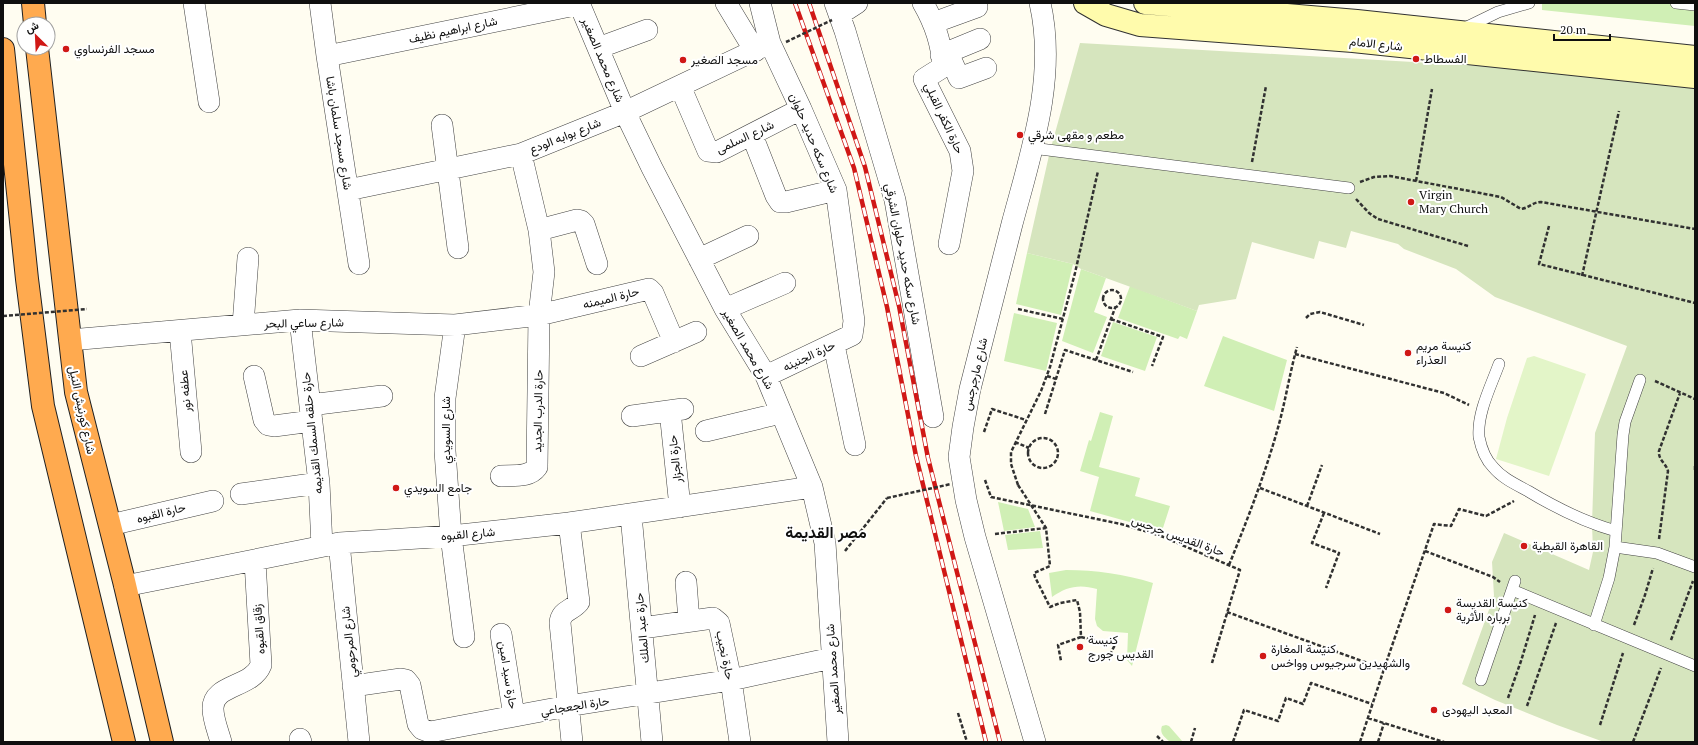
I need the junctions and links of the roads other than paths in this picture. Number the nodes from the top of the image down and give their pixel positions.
1 (33, 3) edge
2 (194, 3) edge
3 (320, 3) edge
4 (726, 3) edge
5 (760, 3) edge
6 (857, 3) edge
7 (924, 3) edge
8 (1040, 3) edge
9 (1085, 3) edge
10 (1145, 3) edge
11 (1529, 3) edge
12 (1676, 3) edge
13 (579, 4) edge
14 (1695, 5) edge
15 (978, 7) dead end
16 (836, 12) edge
17 (34, 16) edge
18 (932, 22) junction
19 (647, 30) dead end
20 (1456, 32) junction
21 (980, 39) dead end
22 (770, 45) junction
23 (598, 48) junction
24 (3, 49) edge
25 (38, 56) edge
26 (326, 56) junction
27 (1695, 57) edge
28 (942, 60) junction
29 (986, 68) dead end
30 (1695, 77) edge
31 (680, 86) junction
32 (209, 102) dead end
33 (801, 109) junction
34 (625, 112) junction
35 (442, 125) dead end
36 (752, 135) junction
37 (1032, 148) junction
38 (521, 154) junction
39 (448, 169) junction
40 (1349, 188) road end
41 (348, 190) junction
42 (836, 190) junction
43 (539, 230) junction
44 (748, 236) dead end
45 (949, 244) dead end
46 (458, 248) dead end
47 (248, 258) dead end
48 (699, 259) junction
49 (359, 264) dead end
50 (597, 264) dead end
51 (785, 283) dead end
52 (725, 309) junction
53 (539, 316) junction
54 (300, 320) junction
55 (243, 325) junction
56 (455, 325) junction
57 (180, 331) junction
58 (696, 332) dead end
59 (852, 335) joint
60 (70, 340) junction
61 (674, 342) junction
62 (834, 345) junction
63 (641, 356) dead end
64 (1499, 364) dead end
65 (254, 376) dead end
66 (766, 376) junction
67 (1640, 380) road end
68 (382, 396) dead end
69 (311, 413) junction
70 (781, 413) junction
71 (632, 416) dead end
72 (933, 417) dead end
73 (706, 431) dead end
74 (855, 445) dead end
75 (191, 452) dead end
76 (501, 476) dead end
77 (319, 483) junction
78 (812, 487) junction
79 (241, 494) dead end
80 (213, 501) dead end
81 (680, 508) junction
82 (631, 515) junction
83 (569, 523) junction
84 (110, 526) junction
85 (1616, 531) junction
86 (451, 536) junction
87 (330, 544) junction
88 (1615, 547) junction
89 (255, 561) junction
90 (1695, 567) edge
91 (686, 582) dead end
92 (126, 586) junction
93 (689, 621) junction
94 (1594, 625) junction
95 (642, 628) junction
96 (501, 634) dead end
97 (464, 637) dead end
98 (832, 658) junction
99 (1695, 666) edge
100 (731, 680) junction
101 (1481, 680) dead end
102 (353, 686) junction
103 (648, 694) junction
104 (568, 706) junction
105 (514, 716) junction
106 (124, 742) edge
107 (162, 742) edge
108 (221, 742) edge
109 (359, 742) edge
110 (572, 742) edge
111 (652, 742) edge
112 (740, 742) edge
113 (838, 742) edge
114 (1035, 742) edge

1 - 17 highway
2 - 32 street
3 - 26 street, شارع مسجد سلمان باشا
4 - 22 street
5 - 22 street, شارع سكه حديد حلوان
6 - 16 street
7 - 18 street
8 - 37 street, شارع مارجرجس
9 - 30 main road, شارع الامام
10 - 20 main road, شارع الامام
11 - 20 lane
12 - 14 lane
13 - 23 street, شارع محمد الصغير
13 - 26 street, شارع ابراهيم نظيف
15 - 18 street
16 - 72 street, شارع سكه حديد حلوان الشرقي
18 - 28 street
19 - 23 street
20 - 27 main road, شارع الامام
21 - 28 street
22 - 31 street, شارع بوابه الودع
22 - 33 street, شارع سكه حديد حلوان
23 - 34 street, شارع محمد الصغير
24 - 106 highway
25 - 60 highway, شارع كورنيش النيل
26 - 41 street, شارع مسجد سلمان باشا
28 - 29 street
28 - 45 street, حارة الكفر القبلي
31 - 34 street, شارع بوابه الودع
31 - 36 street, شارع السلمى
33 - 36 street, شارع السلمى
33 - 42 street, شارع سكه حديد حلوان
34 - 38 street, شارع بوابه الودع
34 - 48 street, شارع محمد الصغير
35 - 39 street
36 - 42 street
37 - 40 lane
37 - 114 street, شارع مارجرجس
38 - 39 street, شارع بوابه الودع
38 - 43 street, حارة الدرب الجديد
39 - 41 street, شارع بوابه الودع
39 - 46 street
41 - 49 street, شارع مسجد سلمان باشا
42 - 59 street, شارع سكه حديد حلوان
43 - 50 street
43 - 53 street, حارة الدرب الجديد
44 - 48 street
47 - 55 street
48 - 52 street, شارع محمد الصغير
51 - 52 street
52 - 66 street, شارع محمد الصغير
53 - 56 street, شارع ساعي البحر
53 - 61 street, حارة الميمنه
53 - 76 street, حارة الدرب الجديد
54 - 55 street, شارع ساعي البحر
54 - 56 street, شارع ساعي البحر
54 - 69 street, حارة حلقه السمك القديمه
55 - 57 street, شارع ساعي البحر
56 - 86 street, شارع السويدي
57 - 60 street, شارع ساعي البحر
57 - 75 street, عطفه نور
58 - 61 street
59 - 62 street, حارة الجنينه
60 - 84 highway, شارع كورنيش النيل
61 - 63 street
62 - 66 street, حارة الجنينه
62 - 74 street
64 - 85 lane
65 - 69 street
66 - 70 street, شارع محمد الصغير
67 - 85 lane
68 - 69 street
69 - 77 street, حارة حلقه السمك القديمه
70 - 73 street
70 - 78 street, شارع محمد الصغير
71 - 81 street, حارة الجزار
77 - 79 street
77 - 87 street, حارة حلقه السمك القديمه
78 - 81 street, شارع القبوه
78 - 98 street, شارع محمد الصغير
80 - 84 street, حارة القبوه
81 - 82 street, شارع القبوه
82 - 83 street, شارع القبوه
82 - 95 street, حارة عبد الملك
83 - 86 street, شارع القبوه
83 - 104 street
84 - 92 highway, شارع كورنيش النيل
85 - 88 lane
86 - 87 street, شارع القبوه
86 - 97 street, شارع السويدي
87 - 89 street, شارع القبوه
87 - 102 street, شارع المرحومي
88 - 90 lane
88 - 94 lane
89 - 92 street, شارع القبوه
89 - 108 street, زقاق القبوه
91 - 93 street
92 - 107 highway, شارع كورنيش النيل
93 - 95 street, حارة نجيب
93 - 100 street, حارة نجيب
94 - 99 lane
94 - 101 lane
95 - 103 street, حارة عبد الملك
96 - 105 street, حارة سيد امين
98 - 100 street, حارة الجعجاعي
98 - 113 street, شارع محمد الصغير
100 - 103 street, حارة الجعجاعي
100 - 112 street, حارة نجيب
102 - 105 street, حارة الجعجاعي
102 - 109 street, شارع المرحومي
103 - 104 street, حارة الجعجاعي
103 - 111 street, حارة عبد الملك
104 - 105 street, حارة الجعجاعي
104 - 110 street

